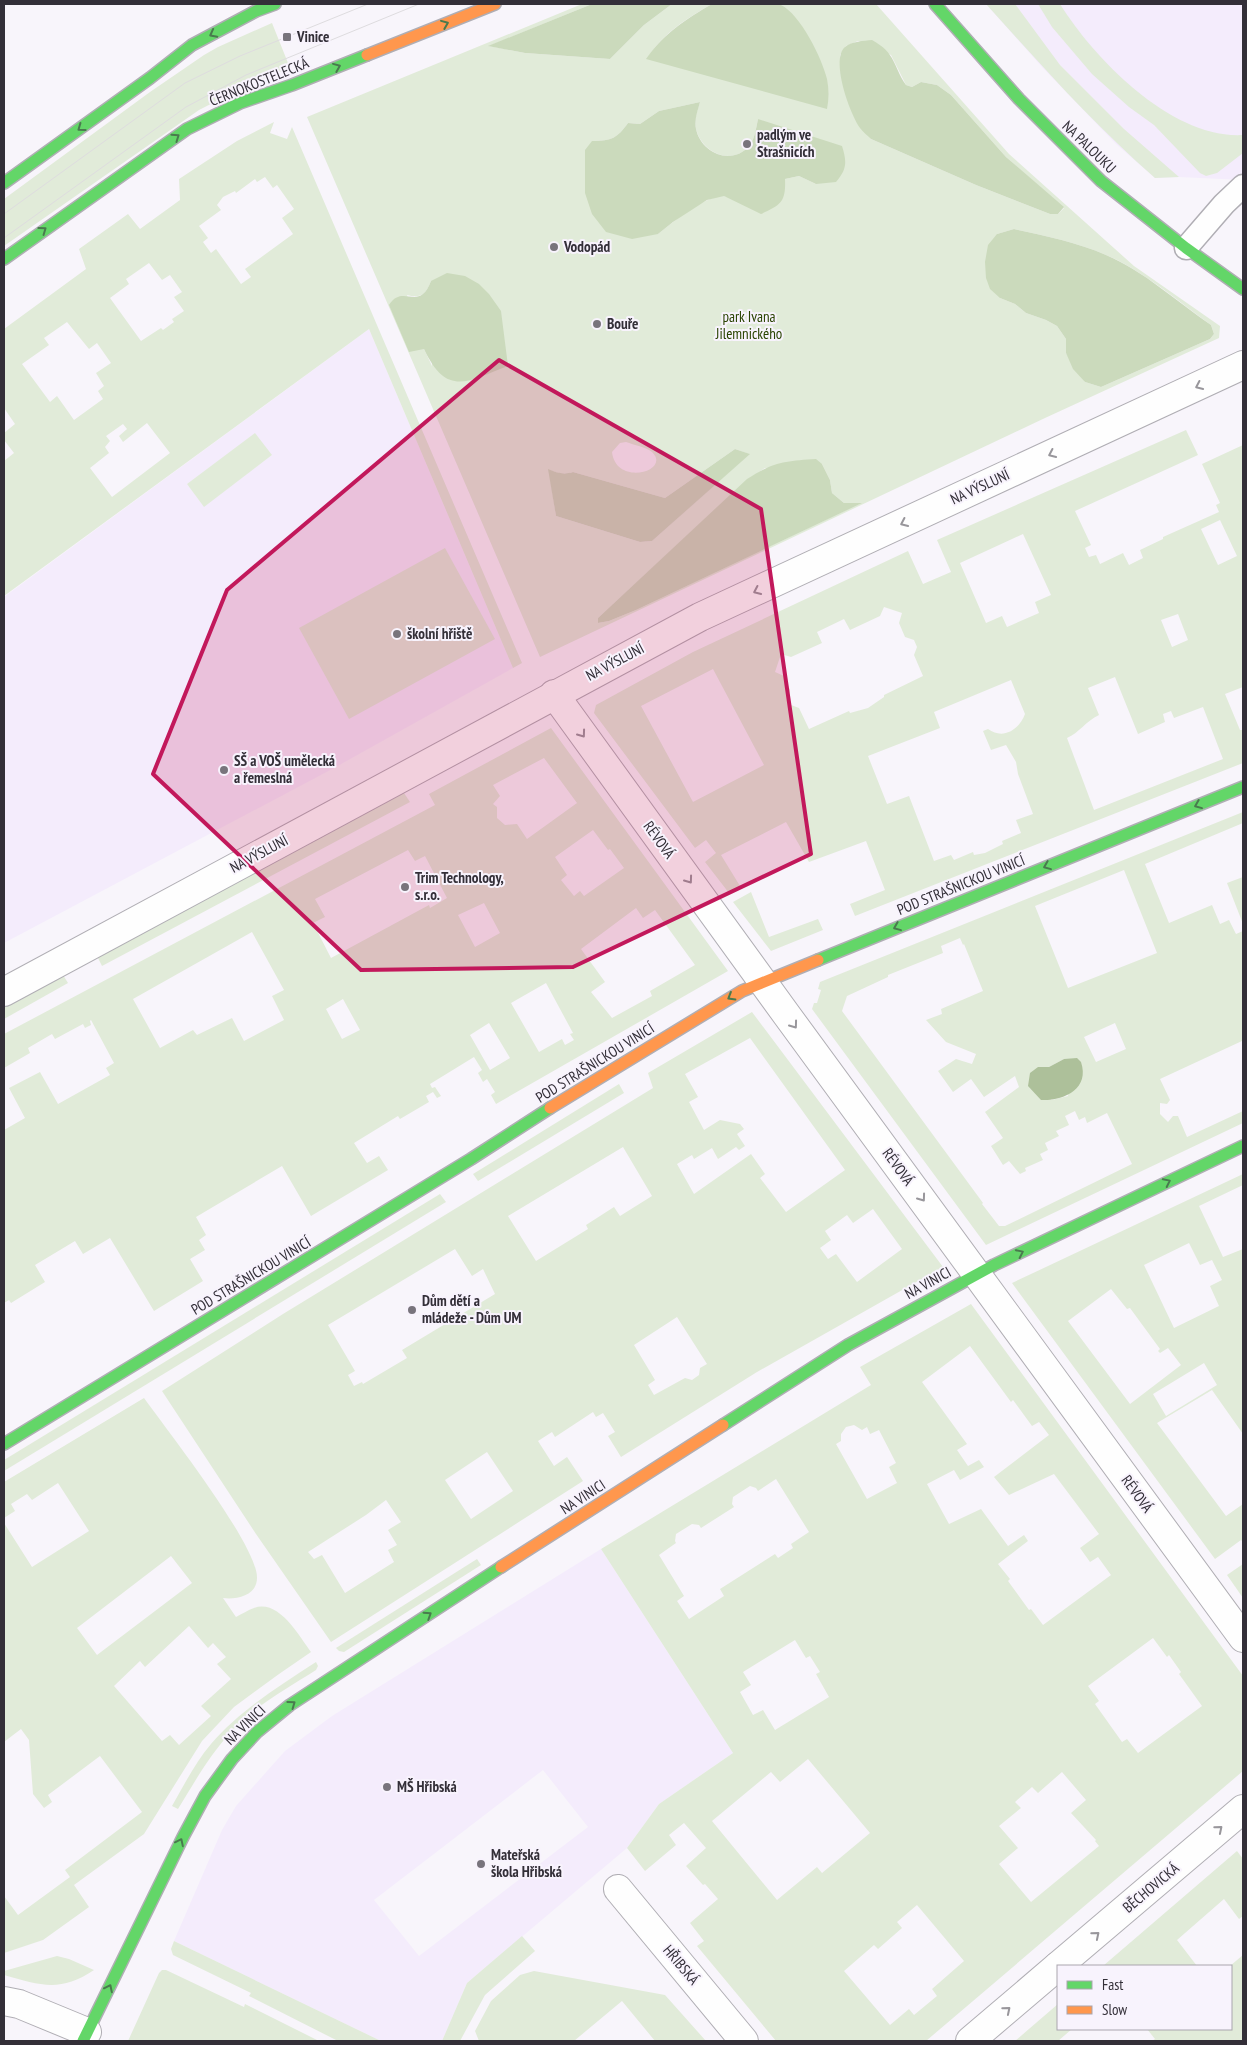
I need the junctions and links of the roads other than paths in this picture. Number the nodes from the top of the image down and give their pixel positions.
1 (495, 4) edge
2 (935, 4) edge
3 (260, 6) edge
4 (4, 183) edge
5 (1241, 190) edge
6 (1186, 248) junction
7 (4, 259) edge
8 (1243, 289) edge
9 (1243, 365) edge
10 (554, 694) junction
11 (1243, 787) edge
12 (763, 981) junction
13 (4, 992) edge
14 (1243, 1146) edge
15 (977, 1274) junction
16 (4, 1444) edge
17 (1243, 1638) edge
18 (1243, 1809) edge
19 (618, 1889) dead end
20 (1059, 1965) edge
21 (1057, 1967) edge
22 (4, 2001) edge
23 (85, 2037) edge
24 (744, 2041) edge
25 (970, 2041) edge

7 -> 1 street, ČERNOKOSTELECKÁ
2 - 6 street, NA PALOUKU
3 -> 4 street
5 - 6 lane
6 - 8 street, NA PALOUKU
9 -> 10 street, NA VÝSLUNÍ
10 -> 12 street, RÉVOVÁ
10 - 13 street, NA VÝSLUNÍ
11 -> 12 street, POD STRAŠNICKOU VINICÍ
12 -> 15 street, RÉVOVÁ
12 -> 16 street, POD STRAŠNICKOU VINICÍ
15 -> 14 street, NA VINICI
15 - 17 street, RÉVOVÁ
23 -> 15 street, NA VINICI
20 -> 18 street, BĚCHOVICKÁ
19 - 24 street, HŘIBSKÁ
25 -> 21 street, BĚCHOVICKÁ
22 - 23 street

